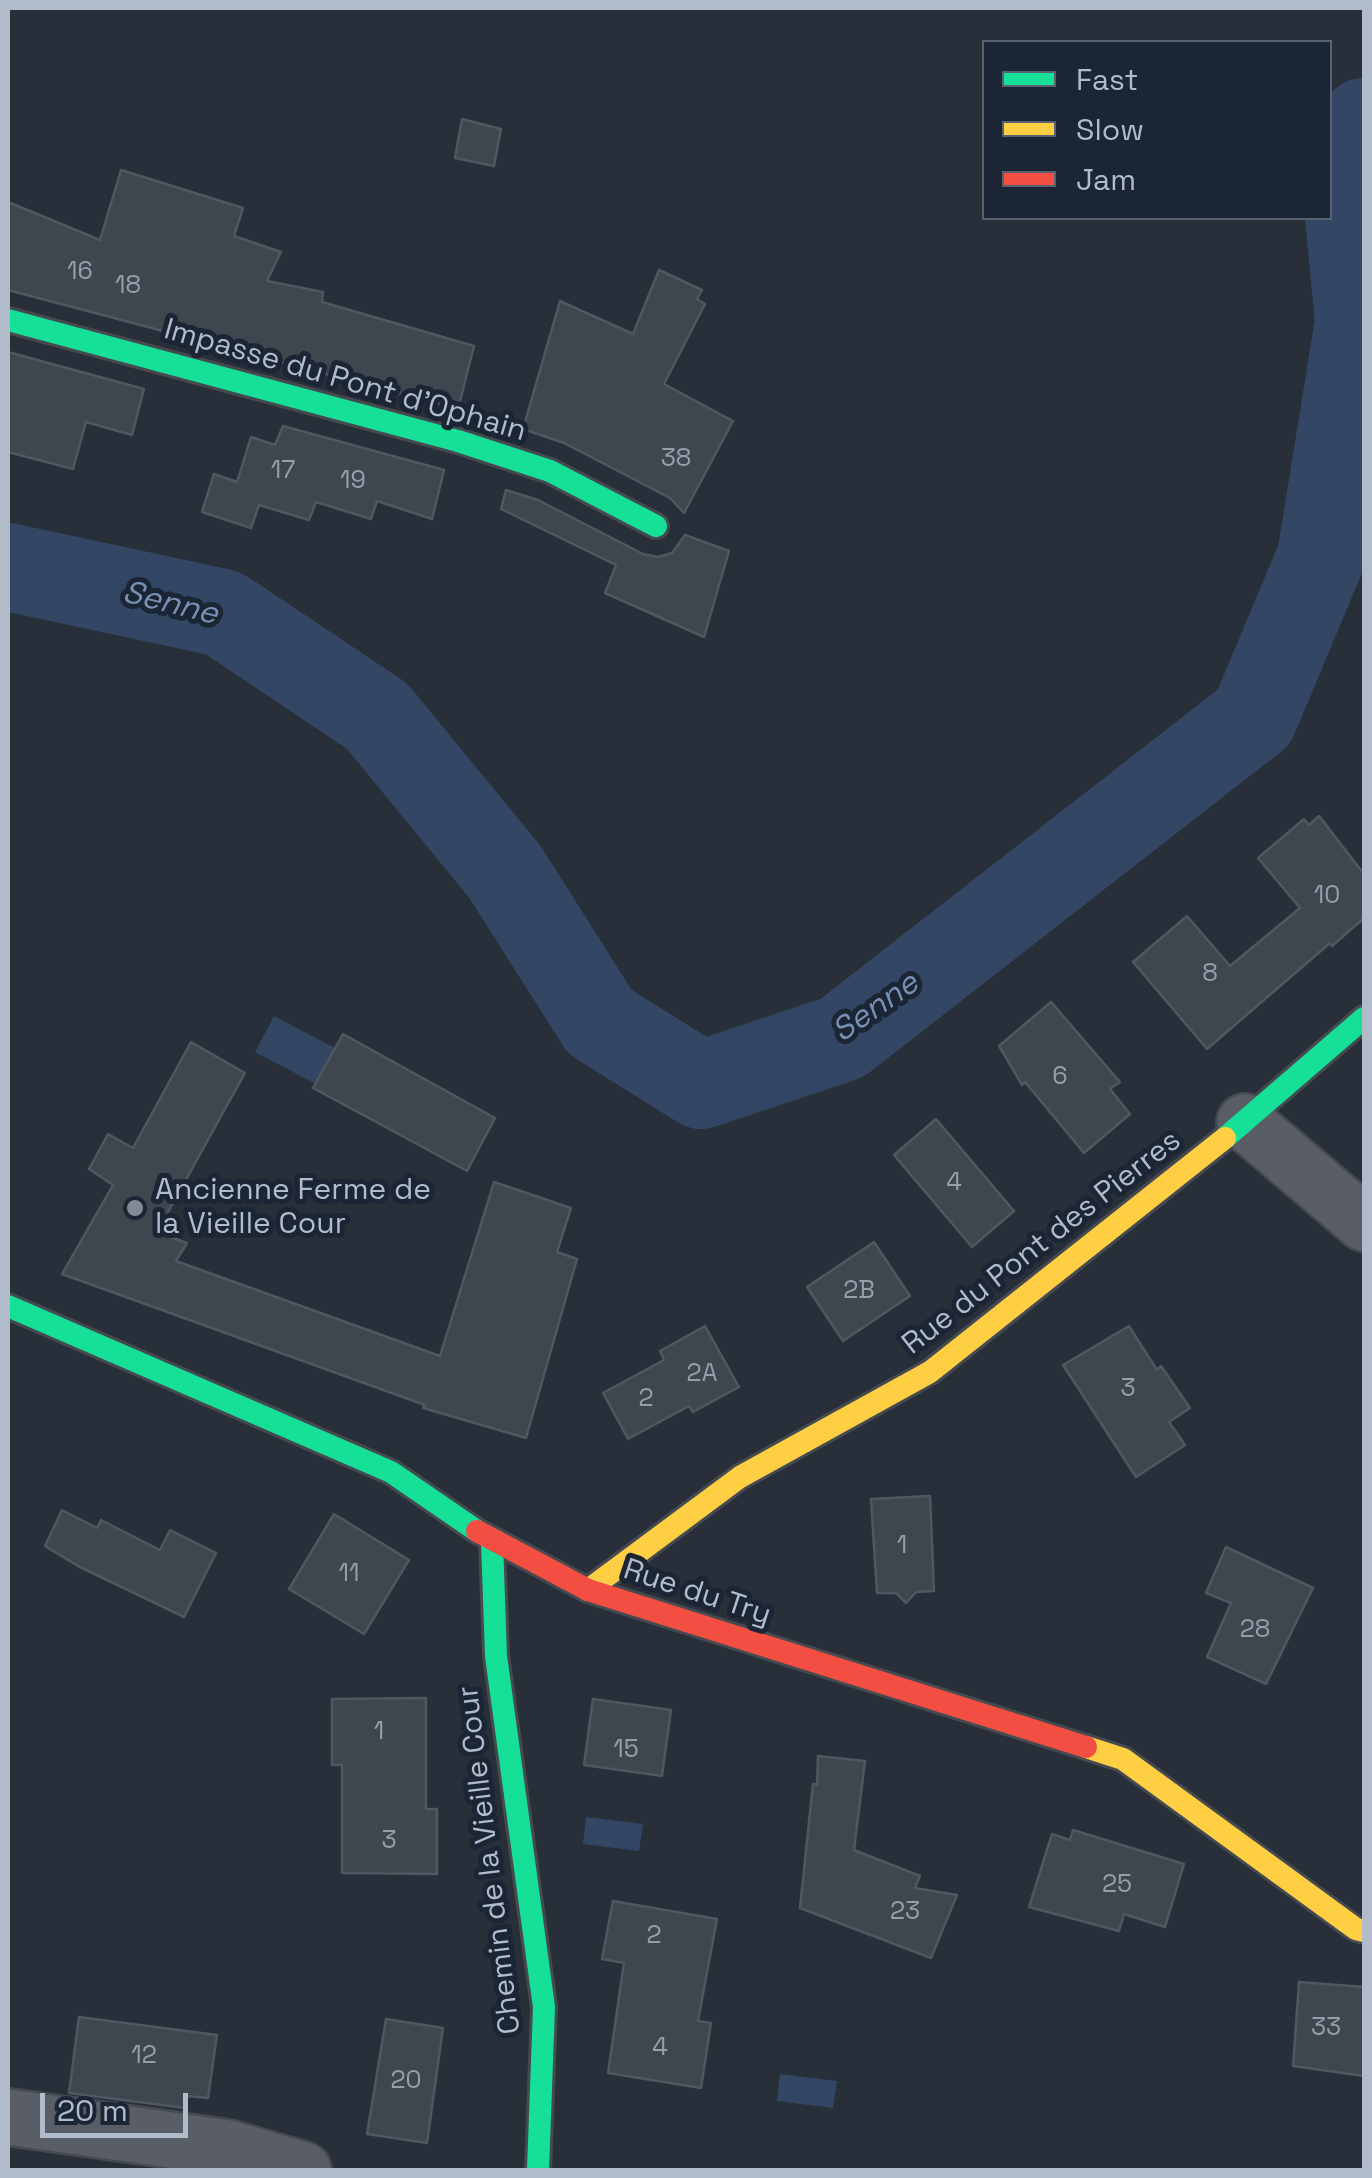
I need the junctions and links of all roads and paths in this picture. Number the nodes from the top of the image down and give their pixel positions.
1 (8, 320) edge
2 (656, 526) dead end
3 (1364, 1018) edge
4 (1245, 1122) junction
5 (1364, 1224) edge
6 (8, 1306) edge
7 (492, 1542) junction
8 (588, 1590) junction
9 (1364, 1931) edge
10 (8, 2118) edge
11 (303, 2170) edge
12 (538, 2170) edge

1 - 2 street, Impasse du Pont d'Ophain
3 - 4 street, Rue du Pont des Pierres
4 - 5 street
4 - 8 street, Rue du Pont des Pierres
6 - 7 street, Rue du Try
7 - 8 street, Rue du Try
7 - 12 street, Chemin de la Vieille Cour
8 - 9 street, Rue du Try
10 - 11 street

